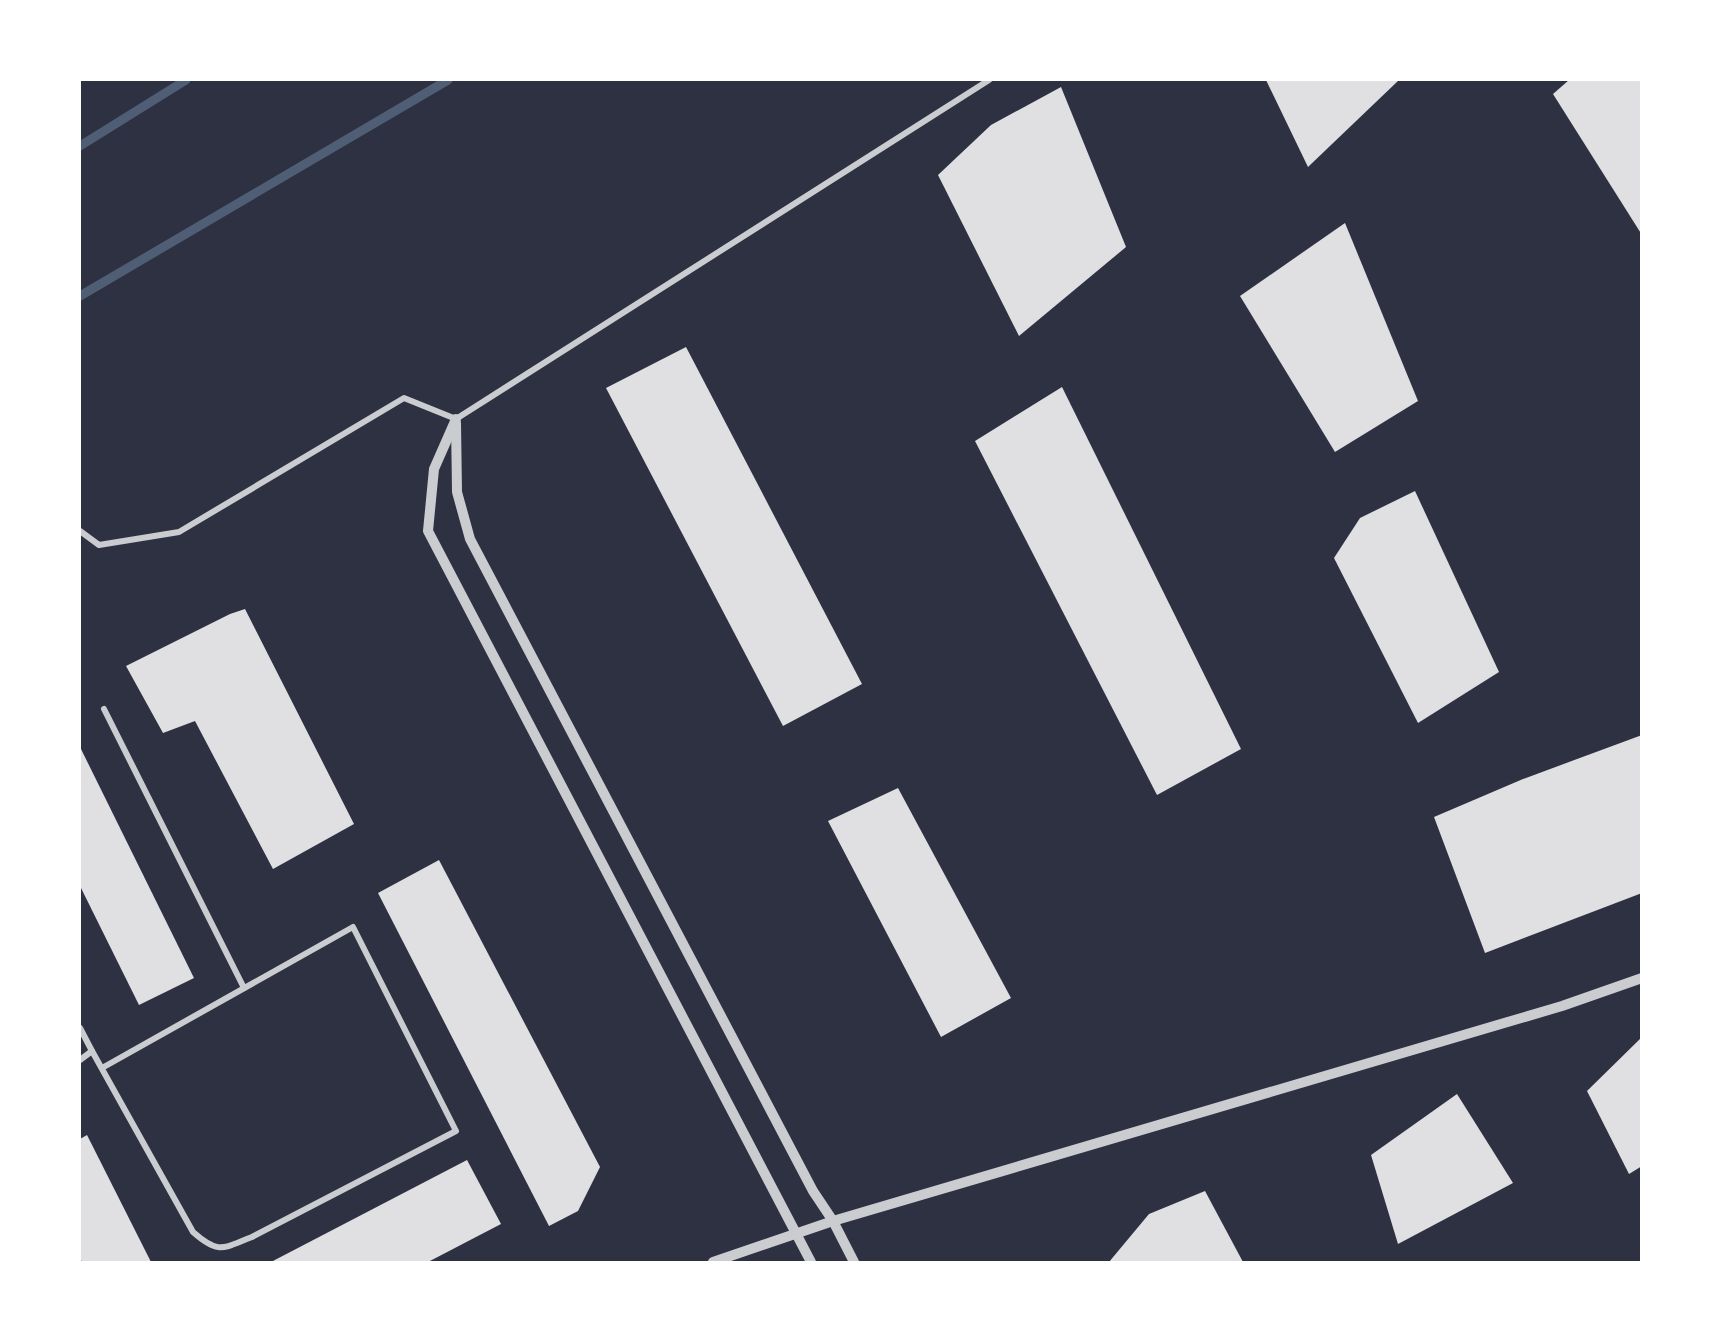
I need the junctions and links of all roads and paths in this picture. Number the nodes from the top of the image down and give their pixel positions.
1 (989, 80) edge
2 (456, 419) junction
3 (80, 531) edge
4 (104, 709) dead end
5 (1641, 978) edge
6 (244, 988) junction
7 (80, 1028) edge
8 (92, 1051) junction
9 (80, 1060) edge
10 (102, 1068) junction
11 (833, 1221) junction
12 (796, 1234) junction
13 (713, 1263) edge
14 (811, 1263) edge
15 (854, 1263) edge

1 - 2 street
2 - 3 street
2 - 11 street
2 - 12 street
4 - 6 street
5 - 11 street
6 - 10 street
6 - 10 street
7 - 8 street
8 - 9 street
8 - 10 street
11 - 12 street
11 - 15 street
12 - 13 street
12 - 14 street

